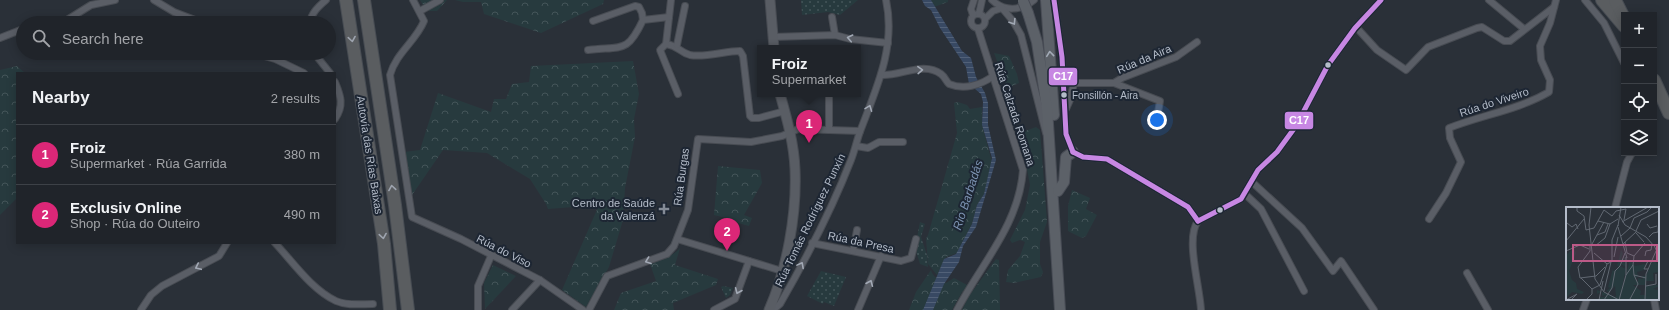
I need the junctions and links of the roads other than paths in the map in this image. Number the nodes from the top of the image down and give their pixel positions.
1 (115, 0) edge
2 (154, 0) edge
3 (326, 0) edge
4 (346, 0) edge
5 (364, 0) edge
6 (413, 0) edge
7 (440, 0) edge
8 (671, 0) edge
9 (770, 0) edge
10 (886, 0) edge
11 (974, 0) edge
12 (982, 0) edge
13 (992, 0) edge
14 (1027, 0) edge
15 (1046, 0) edge
16 (1054, 0) edge
17 (1381, 0) edge
18 (1489, 0) edge
19 (1556, 0) edge
20 (1585, 0) edge
21 (1602, 0) edge
22 (1610, 0) edge
23 (1615, 0) edge
24 (685, 6) dead end
25 (1554, 7) junction
26 (1002, 8) junction
27 (420, 11) junction
28 (1621, 12) edge
29 (976, 15) junction
30 (73, 16) edge
31 (188, 16) edge
32 (312, 16) edge
33 (669, 17) junction
34 (832, 17) dead end
35 (1621, 17) edge
36 (986, 19) junction
37 (643, 20) junction
38 (593, 21) dead end
39 (1621, 22) edge
40 (1356, 27) junction
41 (1524, 28) junction
42 (978, 29) junction
43 (16, 32) edge
44 (835, 35) junction
45 (773, 37) junction
46 (0, 38) edge
47 (1197, 42) dead end
48 (888, 43) junction
49 (666, 44) junction
50 (774, 45) edge
51 (677, 46) junction
52 (588, 50) dead end
53 (1621, 57) edge
54 (277, 60) edge
55 (320, 60) edge
56 (302, 72) edge
57 (329, 72) edge
58 (882, 75) junction
59 (992, 77) junction
60 (1114, 83) junction
61 (1656, 84) edge
62 (336, 85) edge
63 (678, 94) dead end
64 (781, 97) edge
65 (829, 97) edge
66 (1065, 110) junction
67 (785, 111) junction
68 (1669, 113) edge
69 (336, 118) edge
70 (1157, 118) dead end
71 (829, 130) junction
72 (860, 131) junction
73 (790, 132) junction
74 (1050, 141) junction
75 (903, 142) dead end
76 (856, 146) junction
77 (1073, 152) junction
78 (1630, 156) edge
79 (1252, 182) junction
80 (1058, 190) junction
81 (1245, 194) junction
82 (1054, 204) junction
83 (1615, 207) edge
84 (1429, 219) dead end
85 (1198, 221) junction
86 (857, 230) dead end
87 (1056, 237) junction
88 (677, 239) junction
89 (916, 239) dead end
90 (812, 243) junction
91 (226, 244) edge
92 (276, 244) edge
93 (853, 251) junction
94 (491, 256) junction
95 (881, 256) junction
96 (749, 261) junction
97 (782, 271) junction
98 (1467, 273) dead end
99 (540, 280) junction
100 (1304, 291) dead end
101 (1587, 300) edge
102 (1654, 300) edge
103 (373, 304) dead end
104 (141, 310) edge
105 (390, 310) edge
106 (408, 310) edge
107 (478, 310) edge
108 (512, 310) edge
109 (583, 310) edge
110 (589, 310) edge
111 (714, 310) edge
112 (769, 310) edge
113 (773, 310) edge
114 (858, 310) edge
115 (957, 310) edge
116 (1060, 310) edge
117 (1066, 310) edge
118 (1201, 310) edge
119 (1374, 310) edge
120 (1488, 310) edge
121 (1583, 310) edge
122 (1656, 310) edge

1 - 30 street
2 - 31 street
3 - 32 street
4 -> 105 highway, Autovía das Rías Baixas
106 -> 5 highway, Autovía das Rías Baixas
6 - 27 street
7 - 27 street
8 - 33 street
9 - 45 street
10 - 48 street, Rúa Tomás Rodríguez Punxín
11 - 29 street
12 - 29 street
13 - 26 street
14 - 26 street
14 - 74 main road, bridge
80 -> 15 main road
16 - 66 street
17 - 40 street
18 - 41 street
19 - 25 street, Rúa do Viveiro
20 - 53 street
21 - 39 highway
22 - 35 highway
23 - 28 highway
24 - 51 street
25 - 41 street
25 - 84 street, Rúa do Viveiro
26 - 36 street
26 -> 74 street
27 - 94 street, Rúa do Viso
29 - 36 street
29 - 42 street, Rúa Calzada Romana
33 - 37 street
33 - 49 street
34 - 44 street
36 - 42 street
37 - 38 street
37 - 52 street
40 - 41 street
40 - 79 street
42 - 59 street, Rúa Calzada Romana
43 - 46 street
44 - 45 street
48 -> 44 street
45 - 50 street
47 - 60 street, Rúa da Aira
48 - 58 street, Rúa Tomás Rodríguez Punxín
49 - 51 street
49 - 63 street
51 - 67 street
54 - 56 street
55 - 57 street
58 -> 59 street
72 -> 58 street, Rúa Tomás Rodríguez Punxín
59 - 115 street, Rúa Calzada Romana
60 - 66 street, Rúa da Aira
60 - 70 street
61 - 68 highway
62 - 69 street
64 - 67 street
65 - 71 street
66 - 77 street
67 - 73 street
71 - 72 street
71 - 73 street
72 - 76 street, Rúa Tomás Rodríguez Punxín
73 - 88 street, Rúa Burgas
73 - 97 street
74 - 82 main road
75 - 76 street
76 - 90 street, Rúa Tomás Rodríguez Punxín
77 - 80 main road
77 - 85 street
78 - 83 street
79 - 81 street
79 - 119 street
80 - 82 main road
81 - 85 street
81 - 100 street
82 - 87 main road
85 - 118 street
86 - 93 street
87 - 116 main road
87 - 117 main road
88 - 96 street
88 -> 110 street
89 - 95 street, Rúa da Presa
90 - 93 street, Rúa da Presa
113 -> 90 street, Rúa Tomás Rodríguez Punxín
91 -> 104 street
92 - 103 street
93 - 95 street, Rúa da Presa
94 - 99 street, Rúa do Viso
94 - 107 street
114 -> 95 street
96 - 97 street
96 -> 111 street
97 - 112 street
98 - 120 street
99 - 108 street
99 - 109 street, Rúa do Viso
101 - 121 street
102 - 122 street

